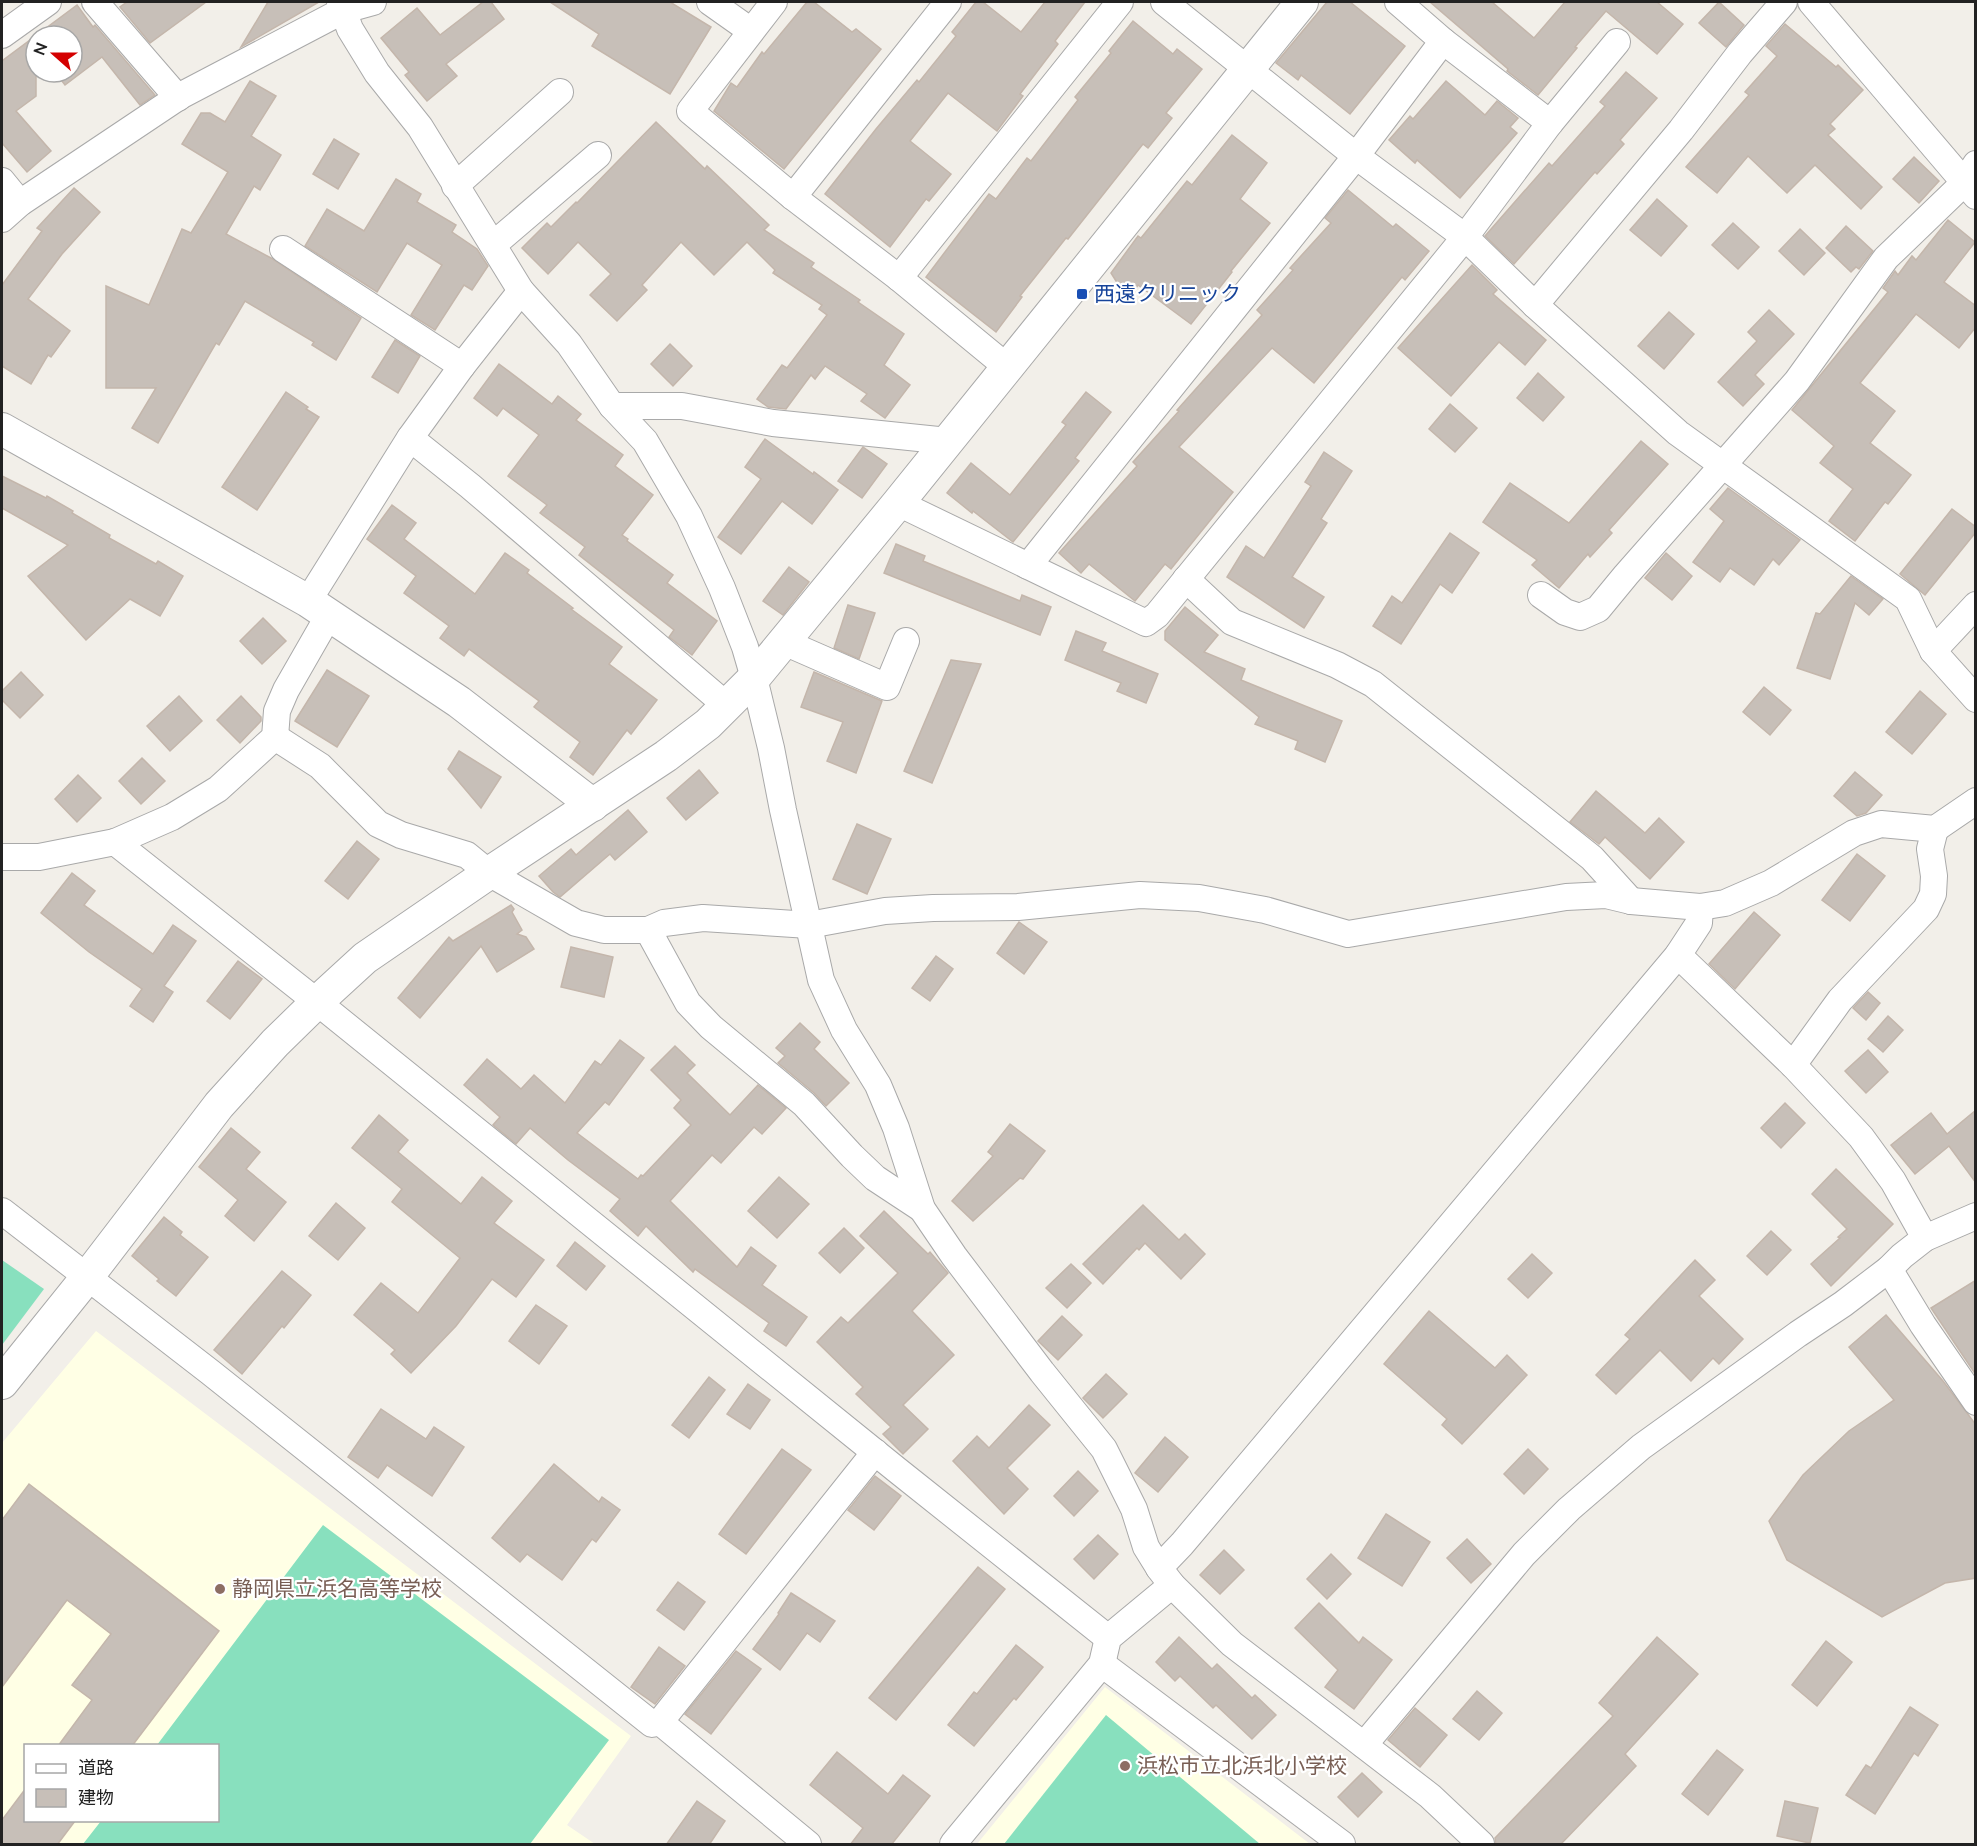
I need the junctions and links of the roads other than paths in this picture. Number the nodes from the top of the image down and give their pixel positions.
1 (48, 2) edge
2 (94, 2) edge
3 (373, 2) edge
4 (710, 2) edge
5 (774, 2) edge
6 (948, 2) edge
7 (1120, 2) edge
8 (1164, 2) edge
9 (1302, 2) edge
10 (1398, 2) edge
11 (1784, 2) edge
12 (1811, 2) edge
13 (342, 6) edge
14 (751, 31) junction
15 (2, 35) edge
16 (1443, 41) junction
17 (1617, 42) dead end
18 (1247, 70) junction
19 (560, 92) dead end
20 (178, 98) junction
21 (1550, 123) junction
22 (598, 155) dead end
23 (1356, 156) junction
24 (1972, 181) edge
25 (2, 182) edge
26 (455, 186) junction
27 (793, 196) junction
28 (11, 211) edge
29 (1465, 237) junction
30 (494, 244) junction
31 (283, 249) dead end
32 (899, 278) junction
33 (521, 291) junction
34 (1534, 305) junction
35 (462, 366) junction
36 (1007, 367) junction
37 (612, 406) junction
38 (2, 429) edge
39 (410, 438) junction
40 (948, 441) junction
41 (1723, 465) junction
42 (898, 503) junction
43 (1028, 566) junction
44 (1186, 579) junction
45 (1541, 596) dead end
46 (1976, 605) edge
47 (319, 608) junction
48 (906, 641) dead end
49 (784, 642) junction
50 (1933, 651) junction
51 (754, 678) junction
52 (1976, 699) edge
53 (726, 705) junction
54 (275, 737) junction
55 (1976, 801) edge
56 (593, 804) junction
57 (1935, 829) junction
58 (115, 842) junction
59 (2, 857) edge
60 (489, 873) junction
61 (1631, 901) junction
62 (1700, 907) junction
63 (809, 925) junction
64 (648, 930) junction
65 (1678, 955) junction
66 (317, 1002) junction
67 (1793, 1065) junction
68 (922, 1209) junction
69 (2, 1211) edge
70 (1976, 1216) edge
71 (1925, 1238) junction
72 (1889, 1269) junction
73 (88, 1276) junction
74 (2, 1383) edge
75 (1976, 1402) edge
76 (875, 1452) junction
77 (1165, 1577) junction
78 (1108, 1638) junction
79 (1102, 1664) junction
80 (660, 1722) junction
81 (1364, 1745) junction
82 (808, 1845) edge
83 (953, 1845) edge
84 (1342, 1845) edge
85 (1480, 1845) edge

1 - 15 street
2 - 20 street
3 - 13 street
4 - 14 street
5 - 14 street
6 - 27 street
7 - 32 street
8 - 18 street
9 - 18 street
10 - 16 street
11 - 34 street
12 - 24 street
13 - 20 street
13 - 26 street
14 - 27 street
16 - 21 street
16 - 23 street
17 - 21 street
18 - 23 street
18 - 36 street
19 - 26 street
20 - 28 street
21 - 29 street
22 - 30 street
23 - 29 street
23 - 43 street
24 - 41 street
25 - 28 street
26 - 30 street
27 - 32 street
29 - 34 street
29 - 44 street
30 - 33 street
31 - 35 street
32 - 36 street
33 - 35 street
33 - 37 street
34 - 41 street
35 - 39 street
36 - 40 street
37 - 40 street
37 - 51 street
38 - 47 street
39 - 47 street
39 - 53 street
40 - 42 street
41 - 45 street
41 - 50 street
42 - 43 street
42 - 49 street
43 - 44 street
44 - 61 street
46 - 50 street
47 - 54 street
47 - 56 street
48 - 49 street
49 - 51 street
50 - 52 street
51 - 53 street
51 - 63 street
53 - 56 street
54 - 58 street
54 - 60 street
55 - 57 street
56 - 60 street
57 - 62 street
57 - 67 street
58 - 59 street
58 - 66 street
60 - 64 street
60 - 66 street
61 - 62 street
61 - 63 street
62 - 65 street
63 - 64 street
63 - 68 street
64 - 68 street
65 - 67 street
65 - 77 street
66 - 73 street
66 - 76 street
67 - 71 street
68 - 77 street
69 - 73 street
70 - 71 street
71 - 72 street
72 - 75 street
72 - 81 street
73 - 74 street
73 - 80 street
76 - 78 street
76 - 80 street
77 - 78 street
77 - 81 street
78 - 79 street
79 - 83 street
79 - 84 street
80 - 82 street
81 - 85 street

